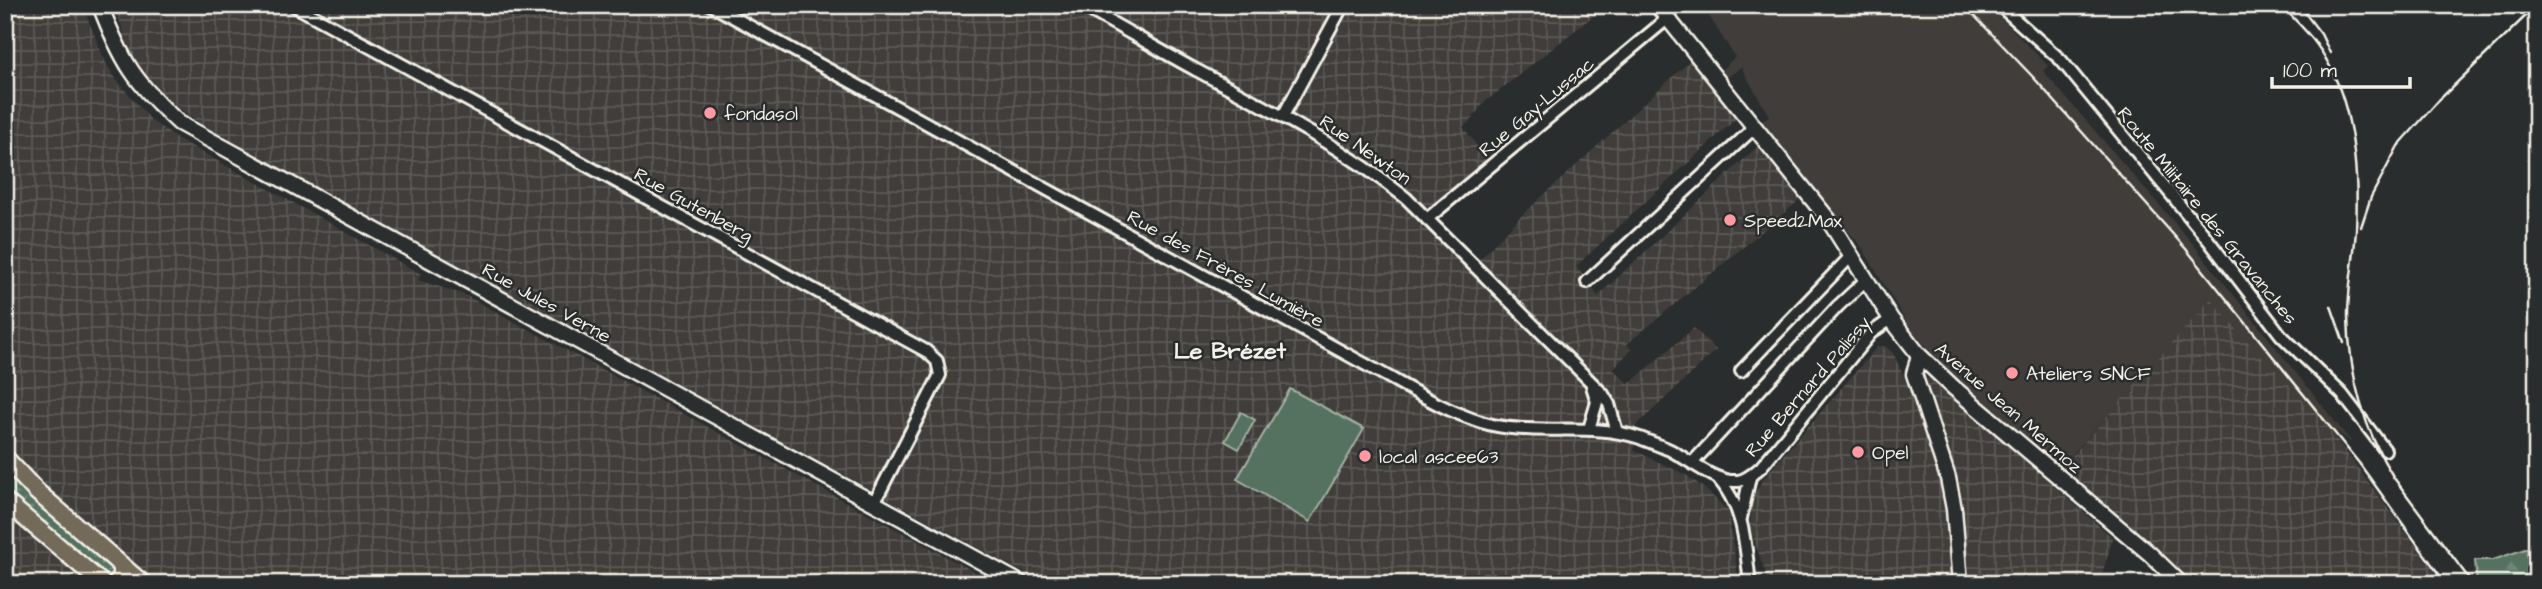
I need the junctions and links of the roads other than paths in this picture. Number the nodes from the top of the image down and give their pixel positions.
1 (100, 5) edge
2 (293, 5) edge
3 (711, 5) edge
4 (1343, 5) edge
5 (1657, 5) edge
6 (1999, 5) edge
7 (1082, 6) edge
8 (1668, 19) junction
9 (1283, 116) junction
10 (1754, 128) junction
11 (1427, 219) junction
12 (1852, 255) junction
13 (1867, 279) junction
14 (1587, 282) dead end
15 (1891, 319) junction
16 (1919, 355) junction
17 (1741, 371) dead end
18 (1589, 380) junction
19 (1589, 429) junction
20 (1617, 432) junction
21 (2385, 450) dead end
22 (5, 458) edge
23 (1693, 462) junction
24 (1716, 476) junction
25 (1750, 477) junction
26 (5, 500) edge
27 (874, 503) junction
28 (1741, 518) junction
29 (122, 566) junction
30 (103, 584) edge
31 (115, 584) edge
32 (143, 584) edge
33 (1022, 584) edge
34 (1750, 584) edge
35 (1960, 584) edge
36 (2181, 584) edge

1 - 27 main road, Rue Jules Verne
2 - 27 street, Rue Gutenberg
3 - 19 street, Rue des Frères Lumière
4 - 9 street
5 - 8 main road, Avenue Jean Mermoz
6 - 21 street, Route Militaire des Gravanches
7 - 9 street, Rue Newton
8 - 10 main road, Avenue Jean Mermoz
8 - 11 street, Rue Gay-Lussac
9 - 11 street, Rue Newton
10 - 12 main road, Avenue Jean Mermoz
10 - 14 street
11 - 18 street, Rue Newton
12 - 13 main road, Avenue Jean Mermoz
12 - 17 street
13 - 15 main road, Avenue Jean Mermoz
13 - 23 street
15 - 16 main road, Avenue Jean Mermoz
15 - 25 street, Rue Bernard Palissy
16 - 35 main road
16 - 36 main road, Avenue Jean Mermoz
18 - 19 street
18 - 20 street, Rue Newton
19 - 20 street, Rue des Frères Lumière
20 - 23 street, Rue des Frères Lumière
22 - 29 main road
23 - 24 street, Rue des Frères Lumière
24 - 25 street, Rue des Frères Lumière
24 - 28 street, Rue Bernard Palissy
25 - 28 street, Rue Bernard Palissy
26 - 30 main road
27 - 33 main road, Rue Jules Verne
28 - 34 street, Rue Bernard Palissy
29 - 31 main road
29 - 32 main road

